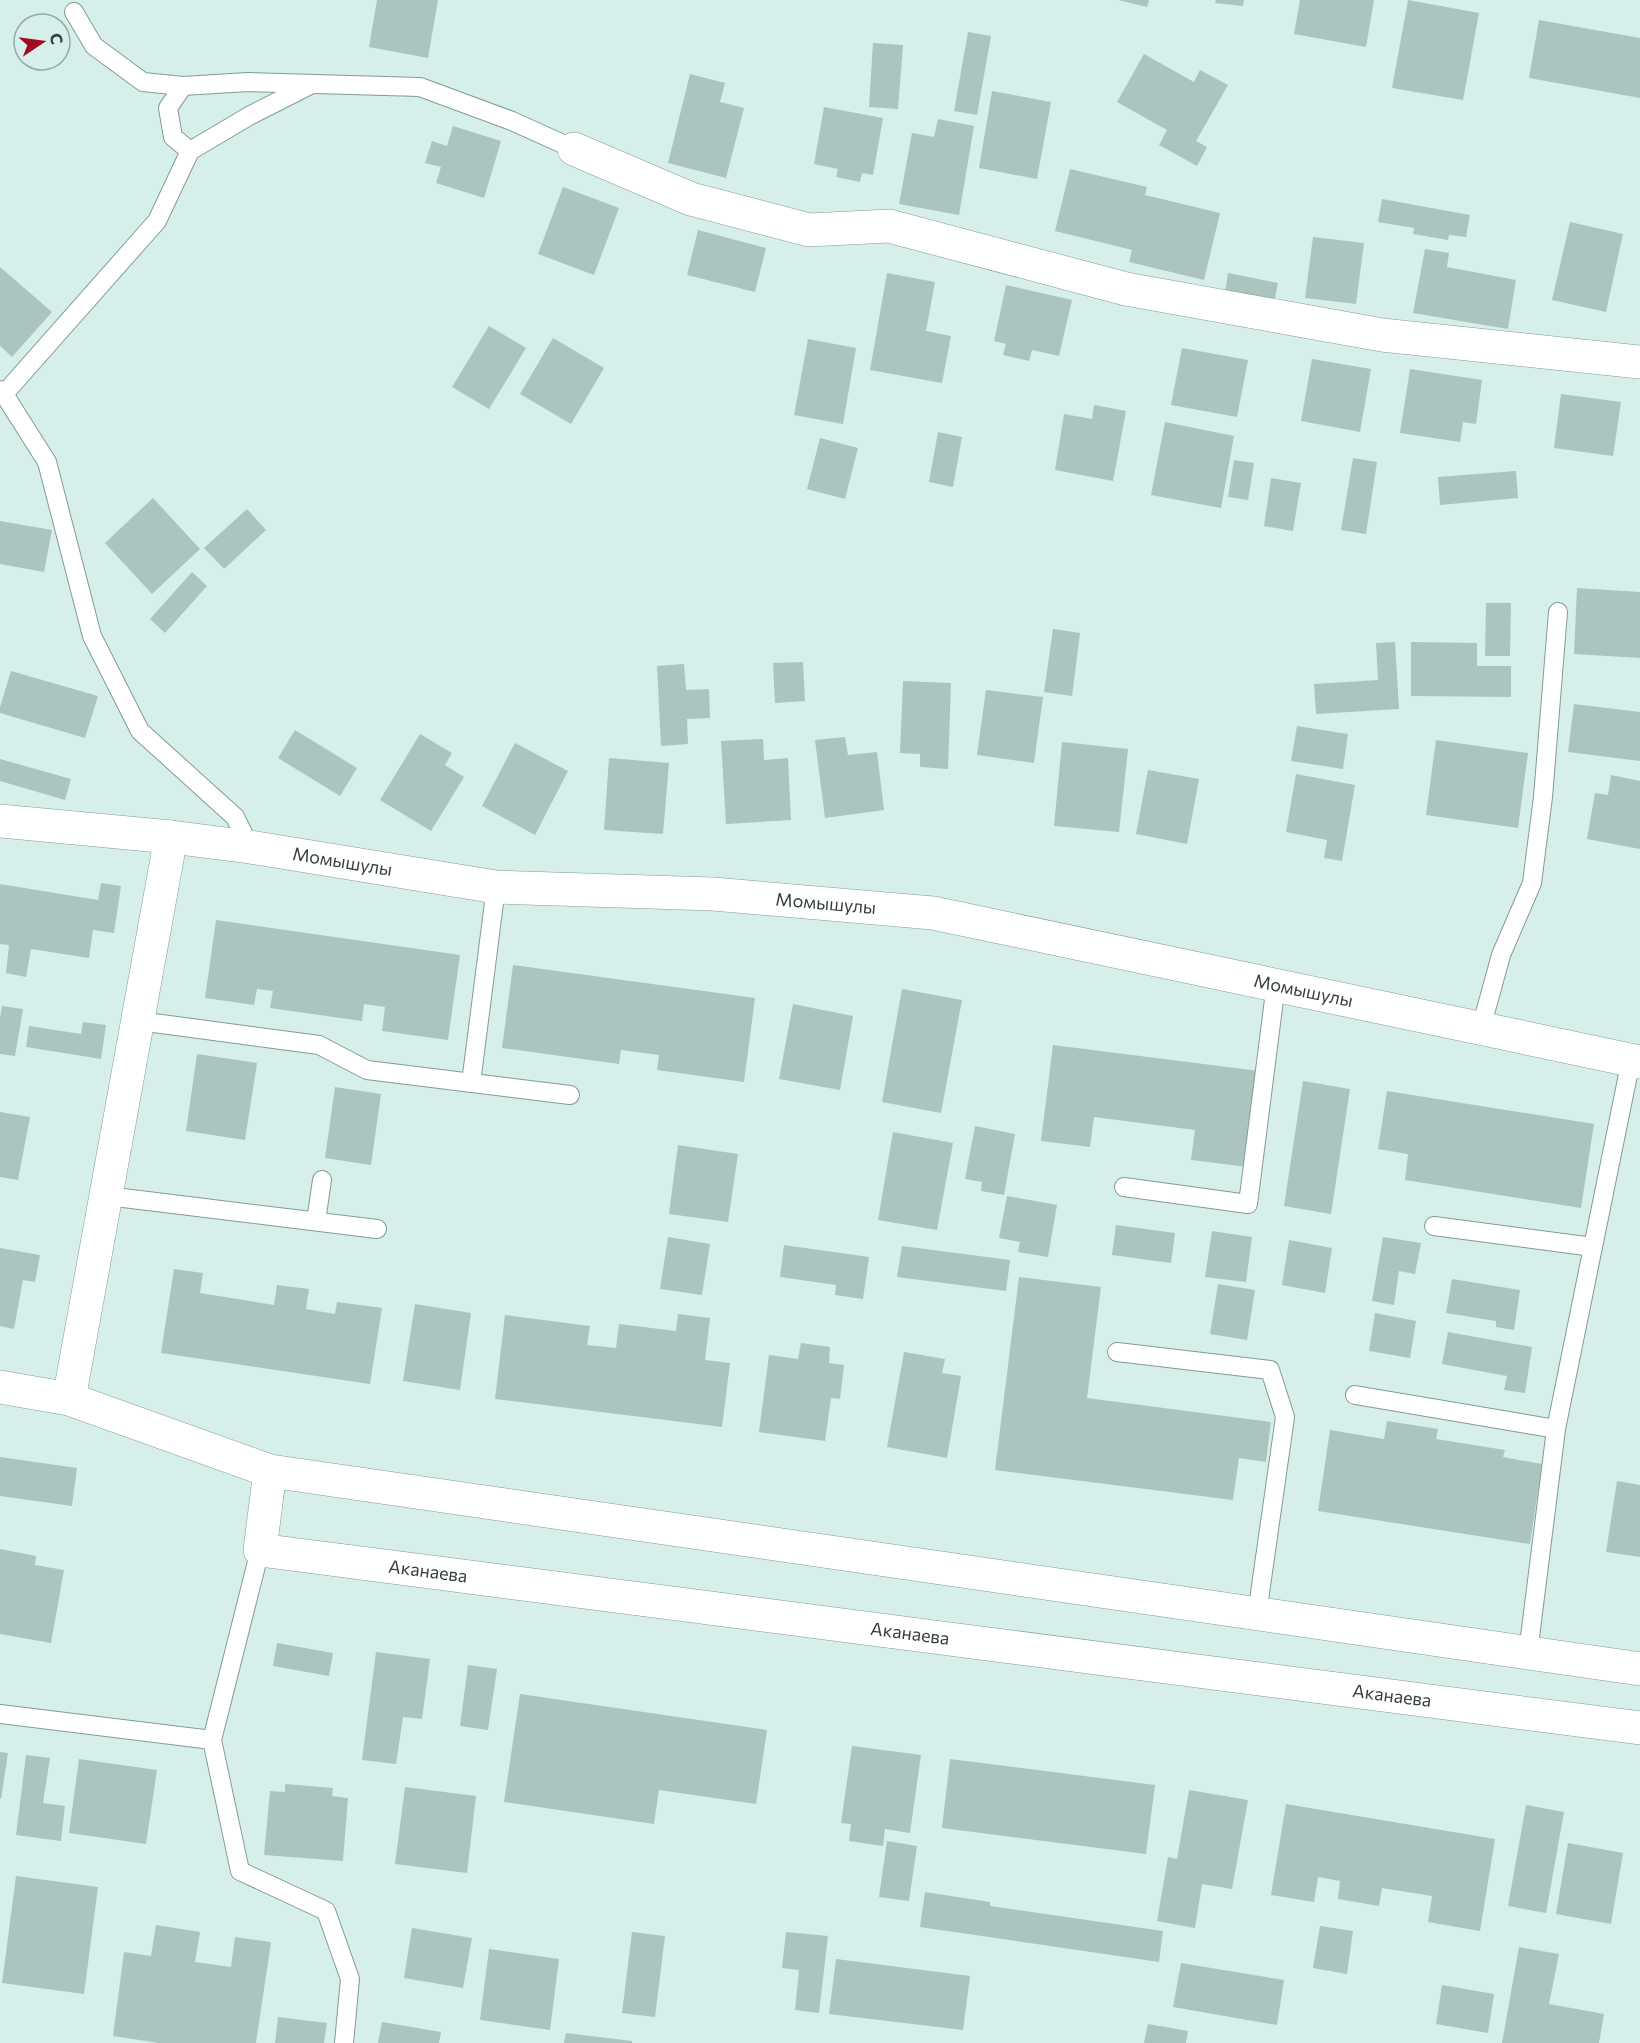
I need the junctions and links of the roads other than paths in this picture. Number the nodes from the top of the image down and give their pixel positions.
1 (74, 12) dead end
2 (312, 84) junction
3 (183, 86) junction
4 (574, 149) joint
5 (190, 151) junction
6 (1640, 362) edge
7 (2, 392) edge
8 (1558, 612) dead end
9 (0, 821) edge
10 (171, 837) junction
11 (250, 847) junction
12 (496, 887) junction
13 (1275, 984) junction
14 (139, 1021) junction
15 (1481, 1028) junction
16 (1636, 1061) edge
17 (471, 1083) junction
18 (570, 1095) dead end
19 (322, 1180) dead end
20 (1124, 1187) dead end
21 (106, 1196) junction
22 (316, 1221) junction
23 (1434, 1226) dead end
24 (377, 1229) dead end
25 (1593, 1247) junction
26 (1117, 1352) dead end
27 (0, 1387) edge
28 (1355, 1395) dead end
29 (69, 1399) junction
30 (1556, 1429) junction
31 (270, 1471) junction
32 (260, 1550) junction
33 (1257, 1614) junction
34 (1528, 1653) junction
35 (1640, 1669) edge
36 (0, 1714) edge
37 (1640, 1728) edge
38 (212, 1740) junction
39 (344, 2043) edge

1 - 3 lane
2 - 3 lane
2 - 4 lane
2 - 5 lane
3 - 5 lane
4 - 6 street
5 - 7 lane
7 - 11 lane
8 - 15 lane
9 - 10 street, Момышулы
10 - 11 street, Момышулы
10 - 14 street
11 - 12 street, Момышулы
12 - 13 street, Момышулы
12 - 17 lane
13 - 15 street, Момышулы
13 - 20 lane
14 - 17 lane
14 - 21 street
15 - 16 street, Момышулы
16 - 25 lane
17 - 18 lane
19 - 22 lane
21 - 22 lane
21 - 29 street
22 - 24 lane
23 - 25 lane
25 - 30 lane
26 - 33 lane
27 - 29 street
28 - 30 lane
29 - 31 street
30 - 34 lane
31 - 32 street
31 - 33 street
32 - 37 street, Аканаева
32 - 38 lane
33 - 34 street
34 - 35 street
36 - 38 lane
38 - 39 lane

